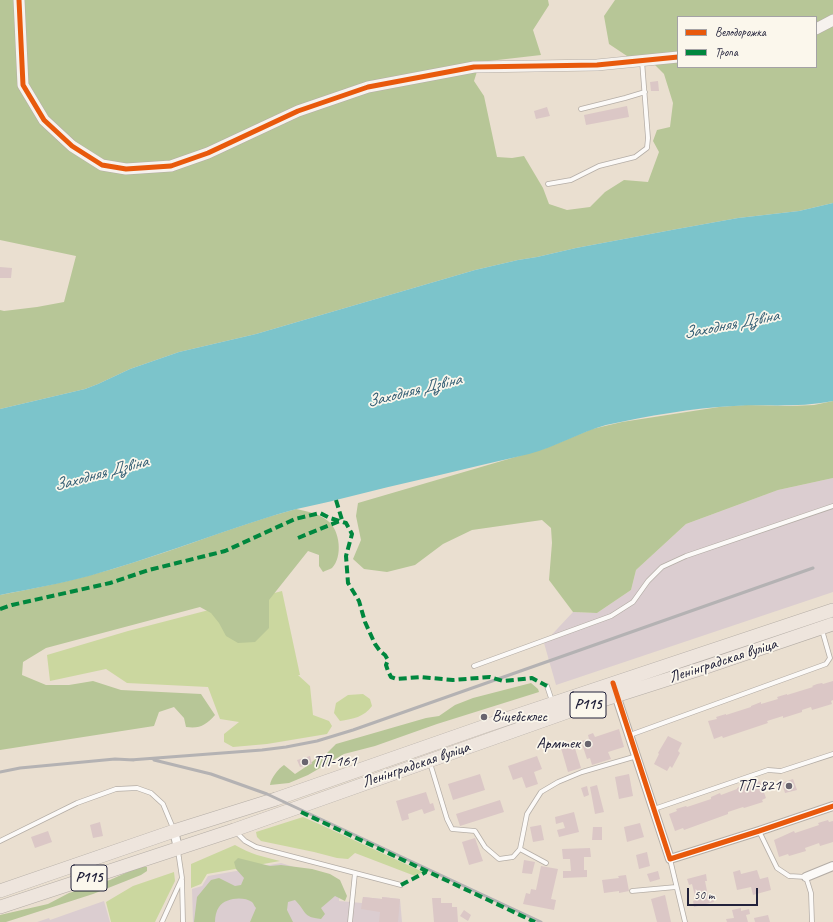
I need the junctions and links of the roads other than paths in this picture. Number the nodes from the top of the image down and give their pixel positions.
1 (19, 0) edge
2 (833, 20) edge
3 (817, 28) edge
4 (677, 57) edge
5 (642, 60) junction
6 (645, 92) junction
7 (581, 109) dead end
8 (548, 184) dead end
9 (833, 506) edge
10 (833, 610) edge
11 (827, 626) edge
12 (743, 640) junction
13 (747, 654) junction
14 (474, 666) dead end
15 (547, 686) dead end
16 (615, 689) junction
17 (553, 703) junction
18 (630, 735) junction
19 (833, 754) edge
20 (636, 756) junction
21 (430, 760) junction
22 (833, 806) edge
23 (654, 809) junction
24 (234, 830) junction
25 (174, 831) junction
26 (759, 831) junction
27 (0, 841) edge
28 (178, 848) junction
29 (520, 849) junction
30 (670, 859) junction
31 (546, 863) dead end
32 (833, 866) edge
33 (355, 873) junction
34 (806, 877) junction
35 (182, 878) junction
36 (401, 885) dead end
37 (676, 887) junction
38 (0, 891) edge
39 (632, 892) dead end
40 (0, 907) edge
41 (162, 922) edge
42 (183, 922) edge
43 (350, 922) edge
44 (684, 922) edge
45 (812, 922) edge

1 - 5 street
2 - 3 street
4 - 5 street
5 - 6 lane
6 - 7 lane
6 - 8 lane
9 - 14 lane
10 - 12 main road, Ленінградская вуліца / Р115
11 - 13 main road, Ленінградская вуліца / Р115
11 - 18 lane
12 - 13 street
12 - 16 main road, Ленінградская вуліца / Р115
13 - 16 main road, Ленінградская вуліца / Р115
15 - 17 lane
16 - 17 main road, Ленінградская вуліца / Р115
16 - 18 street
16 - 21 main road, Ленінградская вуліца / Р115
17 - 25 main road, Ленінградская вуліца / Р115
18 - 20 street
19 - 23 lane
20 - 23 street
20 - 29 lane
21 - 24 main road, Ленінградская вуліца / Р115
21 - 29 lane
22 - 26 street
23 - 30 street
24 - 28 main road, Ленінградская вуліца / Р115
24 - 33 lane
25 - 27 lane
25 - 28 street
25 - 38 main road, Ленінградская вуліца / Р115
26 - 30 street
26 - 34 lane
28 - 35 lane
28 - 40 main road, Ленінградская вуліца / Р115
29 - 31 lane
30 - 37 lane
32 - 34 street
33 - 36 lane
33 - 43 lane
34 - 45 lane
35 - 41 lane
35 - 42 lane
37 - 39 lane
37 - 44 lane

